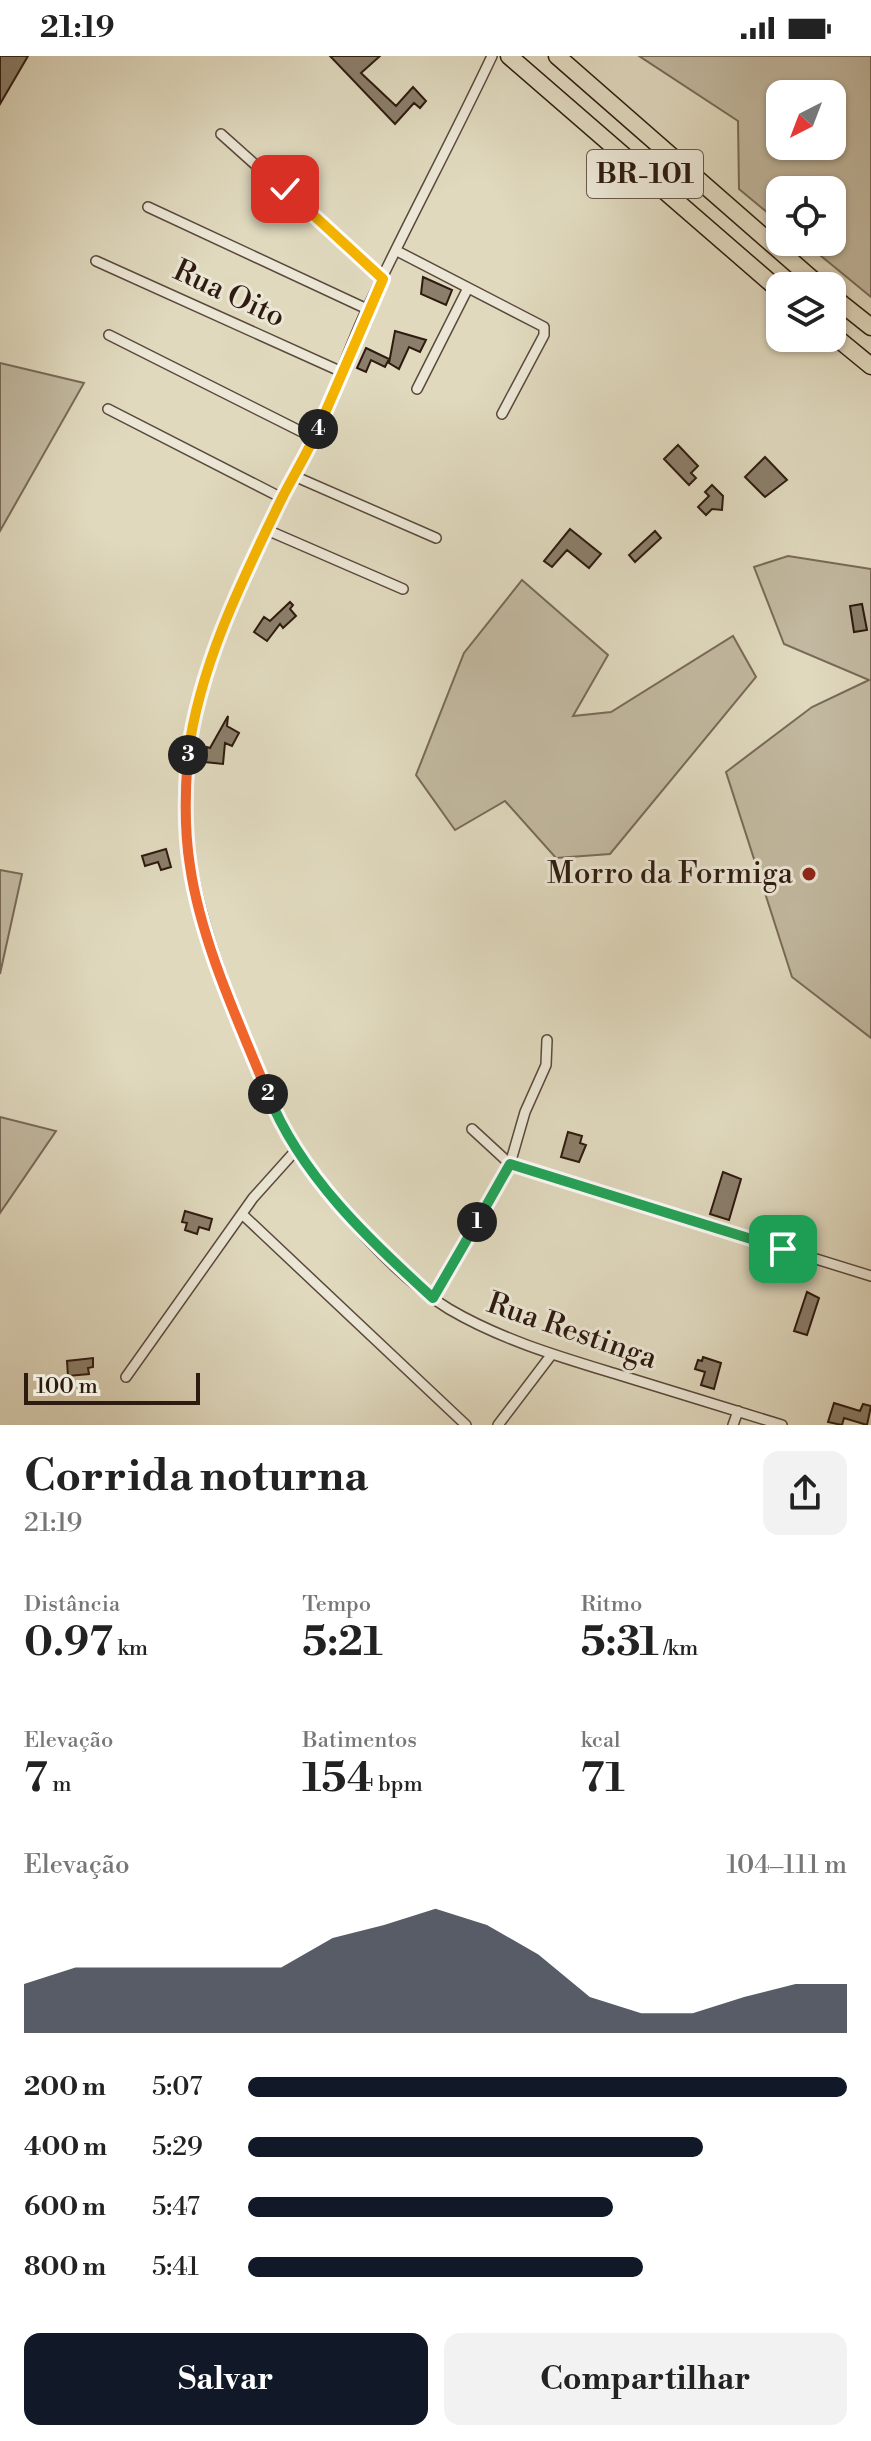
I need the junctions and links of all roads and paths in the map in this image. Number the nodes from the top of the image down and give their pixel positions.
1 (492, 56) edge
2 (509, 56) edge
3 (557, 56) edge
4 (221, 134) dead end
5 (148, 207) dead end
6 (397, 251) junction
7 (96, 261) dead end
8 (804, 272) edge
9 (383, 279) junction
10 (766, 279) edge
11 (468, 288) junction
12 (846, 307) edge
13 (367, 309) junction
14 (871, 327) edge
15 (109, 335) dead end
16 (846, 345) edge
17 (871, 366) edge
18 (342, 372) junction
19 (417, 389) dead end
20 (108, 409) dead end
21 (502, 414) dead end
22 (314, 438) junction
23 (294, 476) junction
24 (282, 498) junction
25 (267, 530) junction
26 (436, 538) dead end
27 (403, 589) dead end
28 (547, 1040) dead end
29 (472, 1129) dead end
30 (297, 1149) junction
31 (510, 1164) junction
32 (242, 1214) junction
33 (871, 1276) edge
34 (433, 1298) junction
35 (552, 1354) junction
36 (126, 1377) dead end
37 (738, 1411) junction
38 (466, 1425) edge
39 (498, 1425) edge
40 (733, 1425) edge
41 (782, 1425) edge

1 - 6 street, Rua Restinga
2 - 10 highway, BR-101
3 - 8 highway, BR-101
4 - 9 street
5 - 13 street
6 - 9 street, Rua Restinga
6 - 11 street
7 - 18 street, Rua Oito
9 - 13 street, Rua Restinga
11 - 19 street
11 - 21 street
12 - 14 highway
13 - 18 street, Rua Restinga
15 - 22 street
16 - 17 highway
18 - 22 street, Rua Restinga
20 - 24 street
22 - 23 street, Rua Restinga
23 - 24 street, Rua Restinga
23 - 26 street
24 - 25 street, Rua Restinga
25 - 27 street
25 - 30 street, Rua Restinga
28 - 31 street
29 - 31 street
30 - 32 street
30 - 34 street, Rua Restinga
31 - 33 street
31 - 34 street
32 - 36 street
32 - 38 street
34 - 35 street, Rua Restinga
35 - 37 street, Rua Restinga
35 - 39 street
37 - 40 street
37 - 41 street, Rua Restinga

